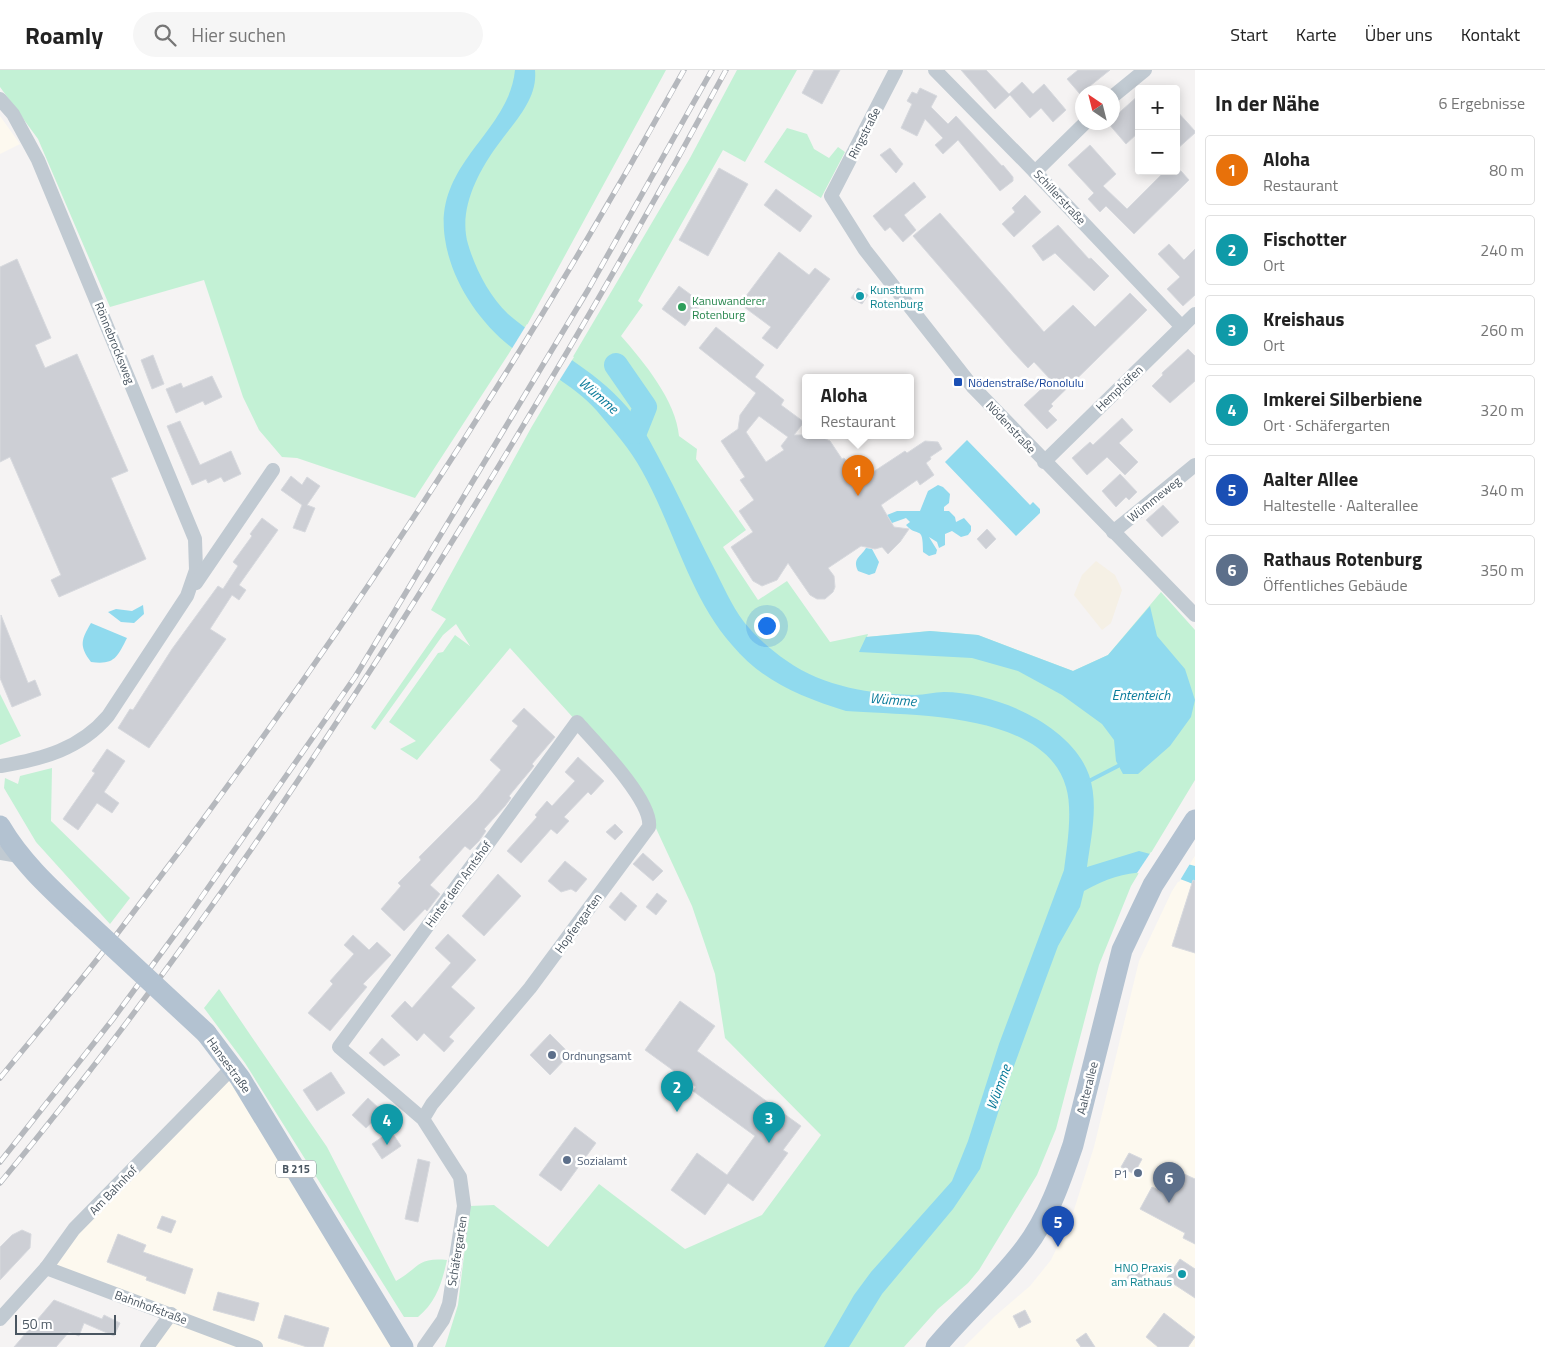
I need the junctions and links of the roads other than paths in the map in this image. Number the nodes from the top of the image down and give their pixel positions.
1 (896, 70) edge
2 (935, 70) edge
3 (1145, 70) edge
4 (1120, 90) edge
5 (0, 99) edge
6 (1078, 130) edge
7 (1036, 172) junction
8 (831, 196) joint
9 (1189, 320) edge
10 (1044, 462) junction
11 (1195, 465) edge
12 (273, 470) dead end
13 (1112, 532) junction
14 (187, 596) junction
15 (1195, 615) edge
16 (577, 722) joint
17 (2, 766) dead end
18 (1195, 820) edge
19 (0, 826) edge
20 (10, 854) edge
21 (339, 1047) joint
22 (233, 1067) junction
23 (423, 1119) junction
24 (46, 1268) junction
25 (171, 1314) junction
26 (0, 1319) edge
27 (940, 1344) edge
28 (147, 1347) edge
29 (256, 1347) edge
30 (404, 1347) edge
31 (424, 1347) edge

1 - 8 street, Ringstraße
2 - 7 street, Schillerstraße
3 - 4 street
5 - 14 street, Rönnebrocksweg
6 - 7 street
7 - 9 street, Schillerstraße
8 - 10 street, Nödenstraße
9 - 10 street, Hemphöfen
10 - 13 street, Nödenstraße
11 - 13 street, Wümmeweg
12 - 14 street, Rönnebrocksweg
13 - 15 street, Nödenstraße
14 - 17 street, Rönnebrocksweg
16 - 21 street, Hinter dem Amtshof
16 - 23 street, Hopfengarten
18 - 27 main road, Aalterallee
19 - 20 main road, Hansestraße / B 215
20 - 22 main road, Hansestraße / B 215, bridge
21 - 23 street, Schäfergarten
22 - 24 street, Am Bahnhof
22 - 30 main road, Hansestraße / B 215
23 - 31 street, Schäfergarten
24 - 25 street, Bahnhofstraße
24 - 26 street, Am Bahnhof
25 - 28 street
25 - 29 street, Bahnhofstraße

